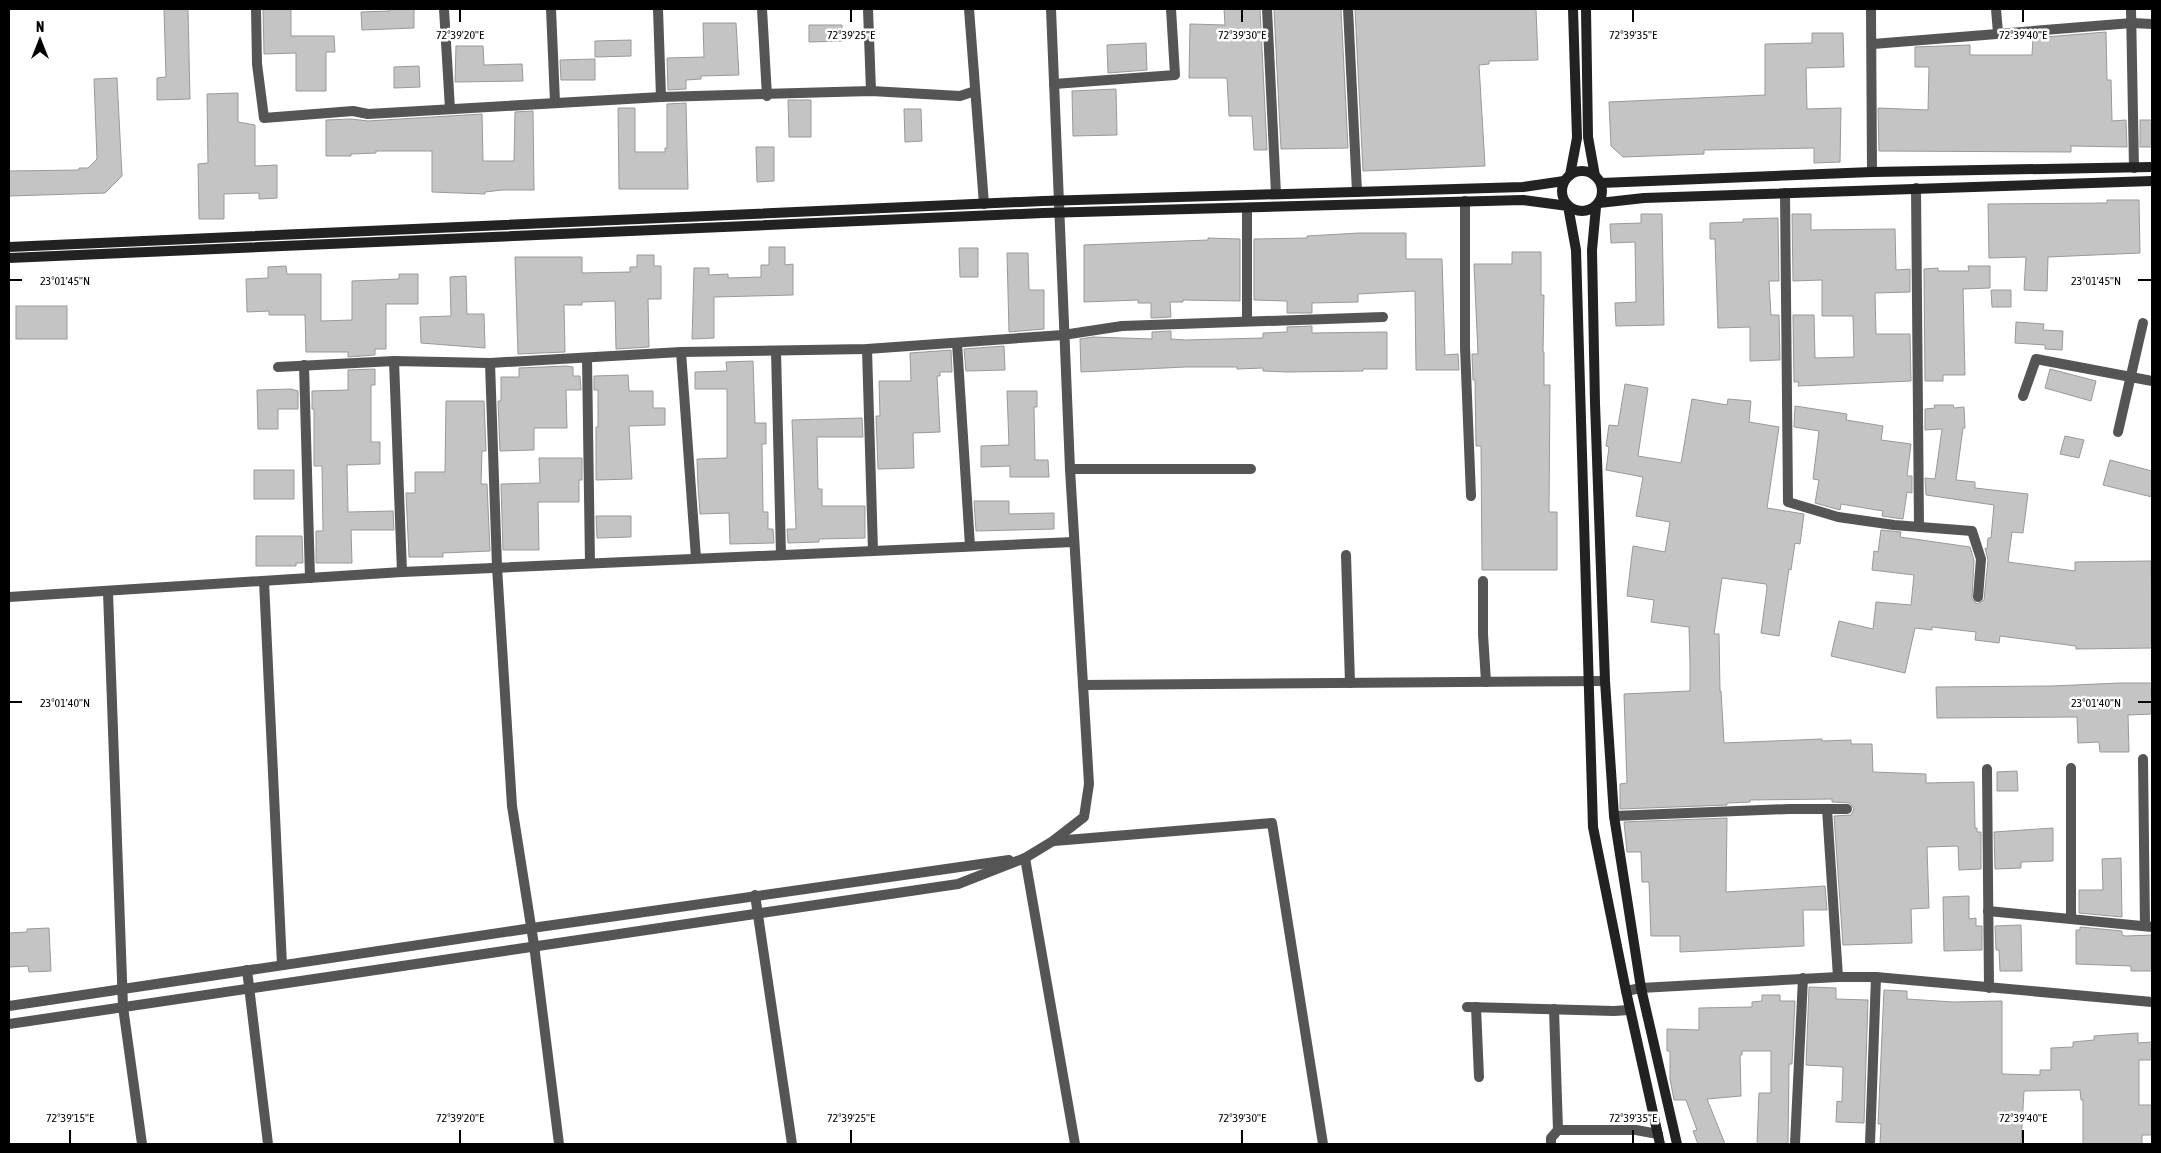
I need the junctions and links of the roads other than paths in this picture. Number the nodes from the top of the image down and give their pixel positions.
1 (256, 9) edge
2 (444, 9) edge
3 (551, 9) edge
4 (658, 9) edge
5 (762, 9) edge
6 (868, 9) edge
7 (969, 9) edge
8 (1051, 9) edge
9 (1170, 9) edge
10 (1266, 9) edge
11 (1348, 9) edge
12 (1573, 9) edge
13 (1586, 9) edge
14 (1871, 9) edge
15 (1996, 9) edge
16 (2130, 9) edge
17 (2132, 23) junction
18 (2152, 24) edge
19 (1998, 33) junction
20 (1873, 44) junction
21 (1054, 84) junction
22 (871, 92) junction
23 (975, 92) junction
24 (767, 96) junction
25 (661, 97) junction
26 (555, 102) junction
27 (450, 109) junction
28 (2152, 167) edge
29 (2134, 168) junction
30 (1872, 172) junction
31 (1567, 178) junction
32 (1598, 180) junction
33 (2152, 182) edge
34 (1916, 188) junction
35 (1357, 192) junction
36 (1785, 193) junction
37 (1276, 194) junction
38 (1060, 201) junction
39 (1465, 201) junction
40 (984, 204) junction
41 (1597, 205) junction
42 (1568, 206) junction
43 (1247, 208) junction
44 (1061, 212) junction
45 (9, 247) edge
46 (9, 258) edge
47 (1383, 317) dead end
48 (1247, 321) junction
49 (2143, 323) dead end
50 (1064, 335) junction
51 (957, 342) junction
52 (867, 349) junction
53 (776, 351) junction
54 (681, 352) junction
55 (587, 358) junction
56 (394, 361) junction
57 (490, 363) junction
58 (304, 365) junction
59 (278, 366) dead end
60 (2131, 376) junction
61 (2152, 381) edge
62 (2023, 396) dead end
63 (2118, 432) dead end
64 (1070, 469) junction
65 (1251, 469) dead end
66 (1471, 496) dead end
67 (1919, 527) junction
68 (1074, 542) junction
69 (970, 546) junction
70 (873, 551) junction
71 (781, 555) junction
72 (1346, 555) dead end
73 (696, 558) junction
74 (590, 563) junction
75 (497, 567) junction
76 (402, 572) junction
77 (310, 578) junction
78 (264, 581) junction
79 (1483, 581) dead end
80 (108, 592) junction
81 (9, 597) edge
82 (1978, 597) dead end
83 (1588, 681) junction
84 (1605, 681) junction
85 (1486, 682) junction
86 (1350, 683) junction
87 (1083, 685) junction
88 (2143, 759) dead end
89 (2070, 768) dead end
90 (1987, 769) dead end
91 (1827, 809) junction
92 (1847, 809) dead end
93 (1614, 816) junction
94 (1053, 841) junction
95 (1025, 858) junction
96 (755, 895) junction
97 (1988, 911) junction
98 (758, 913) junction
99 (2071, 919) junction
100 (2148, 926) edge
101 (532, 928) junction
102 (534, 945) junction
103 (282, 965) junction
104 (247, 970) junction
105 (1838, 976) junction
106 (1803, 978) junction
107 (1876, 978) junction
108 (250, 988) junction
109 (1641, 988) junction
110 (1989, 988) junction
111 (124, 989) junction
112 (1626, 991) junction
113 (2152, 1002) edge
114 (9, 1006) edge
115 (123, 1007) junction
116 (1554, 1009) junction
117 (1630, 1010) junction
118 (9, 1024) edge
119 (1479, 1076) dead end
120 (1558, 1130) junction
121 (1659, 1139) edge
122 (142, 1144) edge
123 (268, 1144) edge
124 (559, 1144) edge
125 (792, 1144) edge
126 (1074, 1144) edge
127 (1324, 1144) edge
128 (1551, 1144) edge
129 (1677, 1144) edge
130 (1795, 1144) edge
131 (1870, 1144) edge

1 - 27 street
2 - 27 street
3 - 26 street
4 - 25 street
5 - 24 street
6 - 22 street
7 - 23 street
8 - 21 street
9 - 21 street
10 - 37 street
11 - 35 street
12 - 31 street
13 - 32 street
14 - 20 street
15 - 19 street
16 - 17 street
17 - 18 street
17 - 19 street
17 - 29 street
19 - 20 street
20 - 30 street
21 - 38 street
22 - 23 street
22 - 24 street
23 - 40 street
24 - 25 street
25 - 26 street
26 - 27 street
28 - 29 street
29 - 30 street
30 - 32 street
31 - 32 street
31 - 35 street
31 - 42 street
32 - 41 street
33 - 34 street
34 - 36 street
34 - 67 street
35 - 37 street
36 - 41 street
36 - 67 street
37 - 38 street
38 - 40 street
38 - 44 street
39 - 42 street
39 - 43 street
39 - 66 street
40 - 45 street
41 - 42 street
41 - 84 street
42 - 83 street
43 - 44 street
43 - 48 street
44 - 46 street
44 - 50 street
47 - 48 street
48 - 50 street
49 - 60 street
50 - 51 street
50 - 64 street
51 - 52 street
51 - 69 street
52 - 53 street
52 - 70 street
53 - 54 street
53 - 71 street
54 - 55 street
54 - 73 street
55 - 57 street
55 - 74 street
56 - 57 street
56 - 58 street
56 - 76 street
57 - 75 street
58 - 59 street
58 - 77 street
60 - 61 street
60 - 62 street
60 - 63 street
64 - 65 street
64 - 68 street
67 - 82 street
68 - 69 street
68 - 87 street
69 - 70 street
70 - 71 street
71 - 73 street
72 - 86 street
73 - 74 street
74 - 75 street
75 - 76 street
75 - 101 street
76 - 77 street
77 - 78 street
78 - 80 street
78 - 103 street
79 - 85 street
80 - 81 street
80 - 111 street
83 - 84 street
83 - 85 street
83 - 112 street
84 - 93 street
85 - 86 street
86 - 87 street
87 - 94 street
88 - 100 street
89 - 99 street
90 - 97 street
91 - 92 street
91 - 93 street
91 - 105 street
93 - 109 street
94 - 95 street
94 - 127 street
95 - 96 street
95 - 98 street
95 - 126 street
96 - 98 street
96 - 101 street
97 - 99 street
97 - 110 street
98 - 102 street
98 - 125 street
99 - 100 street
101 - 102 street
101 - 103 street
102 - 108 street
102 - 124 street
103 - 104 street
104 - 108 street
104 - 111 street
105 - 106 street
105 - 107 street
106 - 109 street
106 - 130 street
107 - 110 street
107 - 131 street
108 - 115 street
108 - 123 street
109 - 112 street
109 - 129 street
110 - 113 street
111 - 114 street
111 - 115 street
112 - 117 street
115 - 118 street
115 - 122 street
116 - 117 street
116 - 119 street
116 - 120 street
117 - 121 street
120 - 121 street
120 - 128 street

